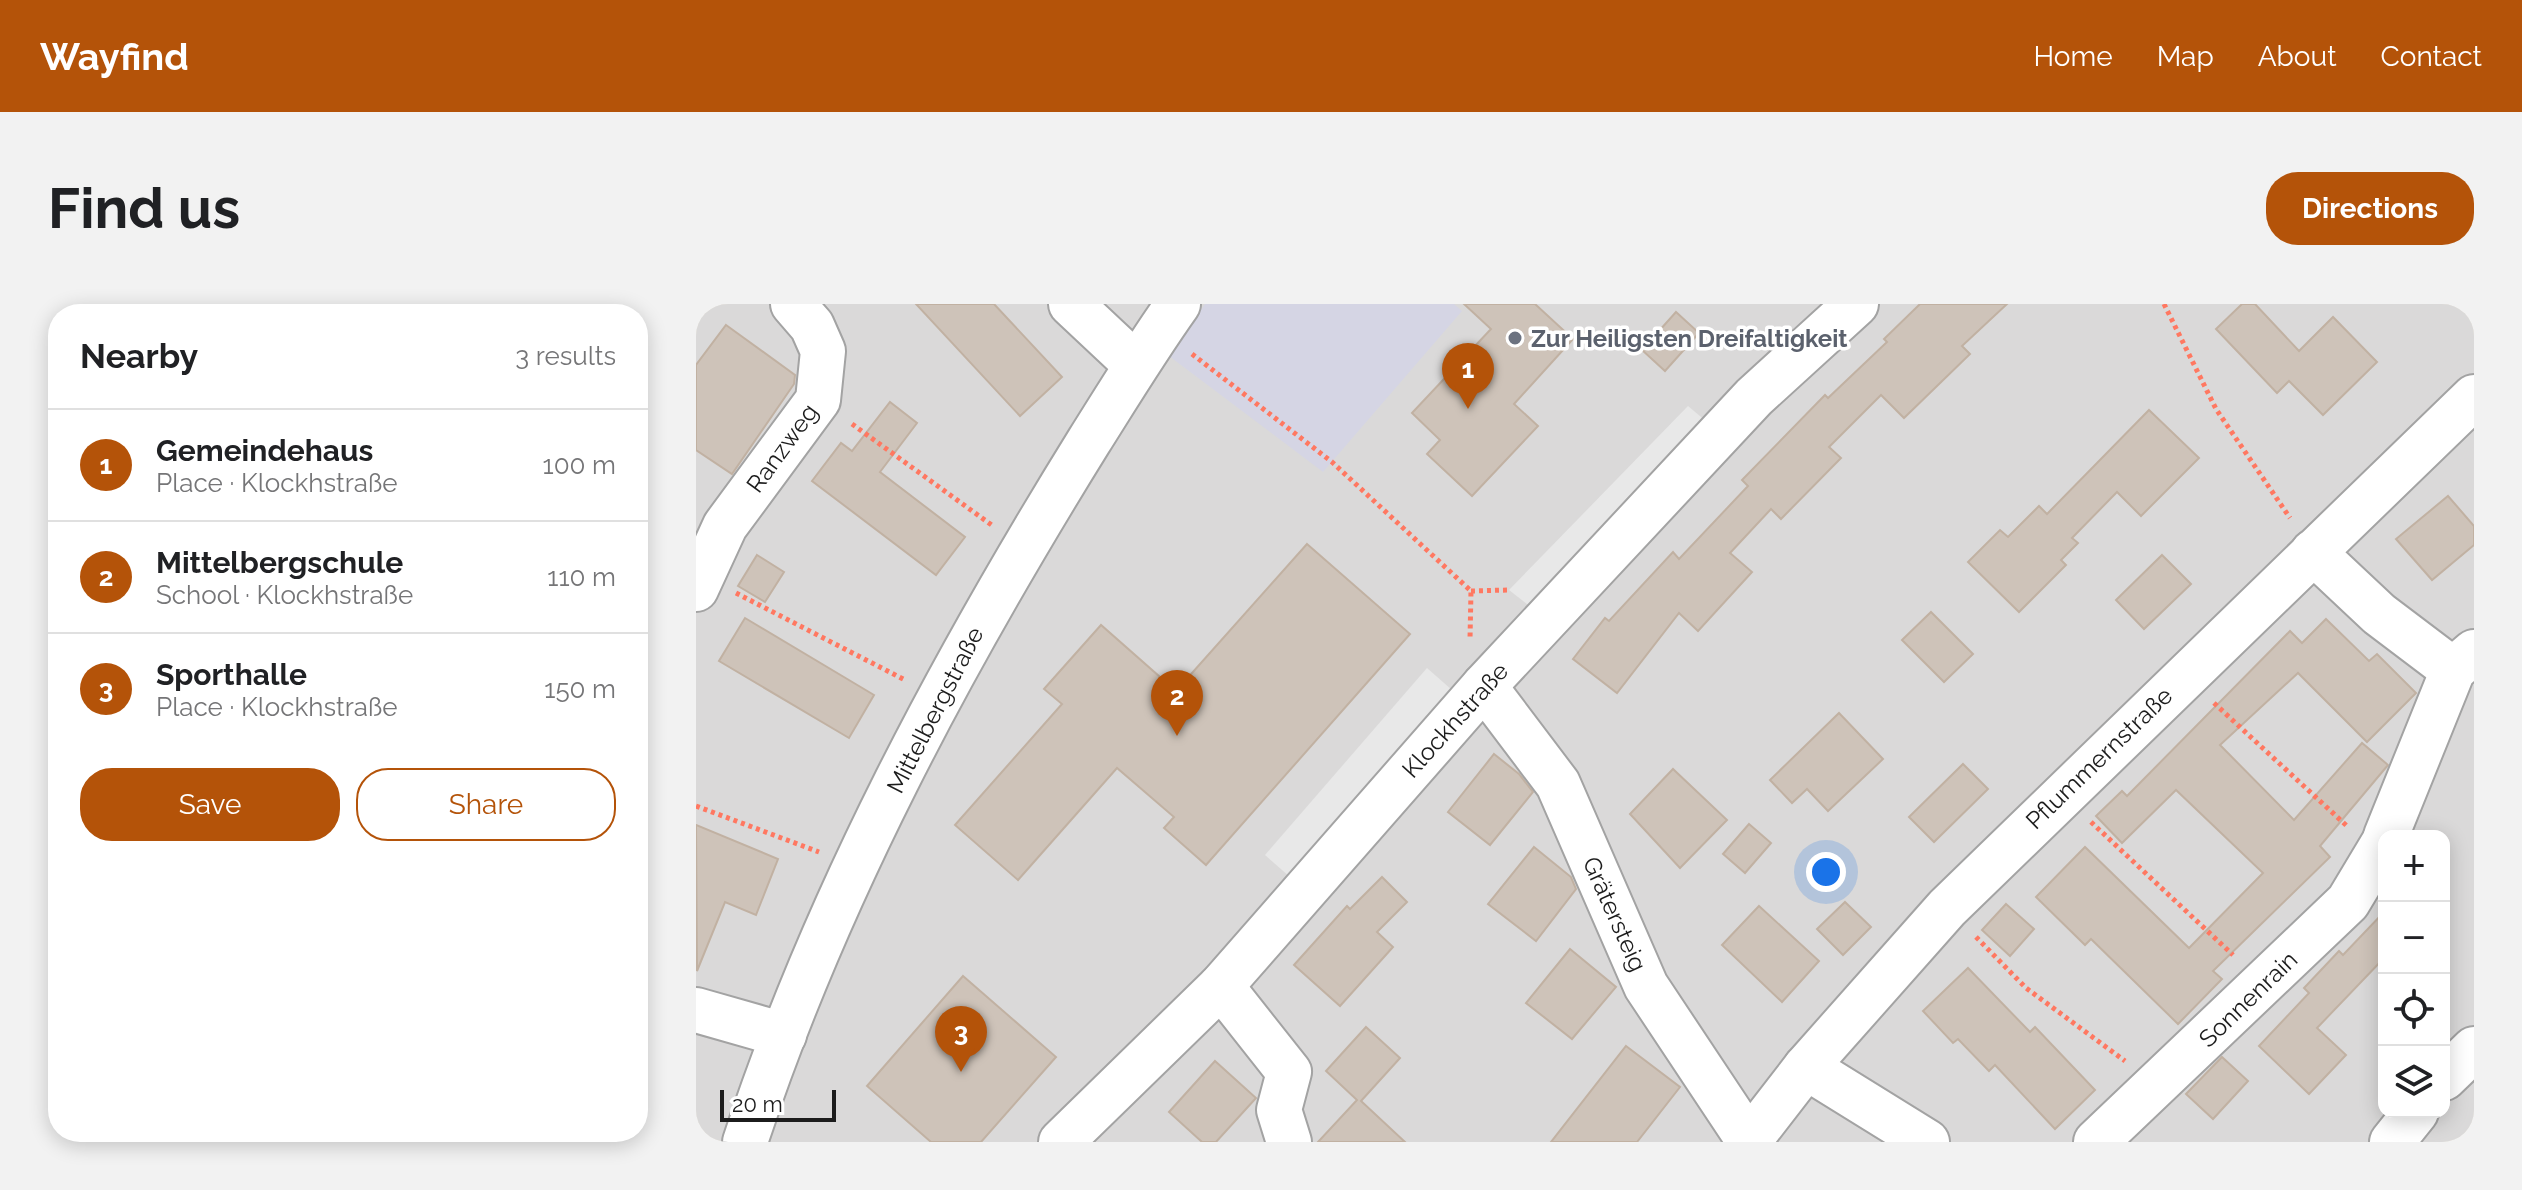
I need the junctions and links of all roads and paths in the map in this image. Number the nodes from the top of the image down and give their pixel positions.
1 (793, 304) edge
2 (1071, 304) edge
3 (1856, 304) edge
4 (2164, 304) edge
5 (1169, 316) edge
6 (1136, 365) junction
7 (2474, 397) edge
8 (818, 400) junction
9 (1022, 547) junction
10 (2313, 552) junction
11 (700, 583) edge
12 (1509, 590) dead end
13 (1471, 591) junction
14 (2463, 661) edge
15 (2184, 676) junction
16 (1484, 686) junction
17 (939, 697) junction
18 (2061, 794) junction
19 (696, 806) edge
20 (2389, 830) edge
21 (2378, 840) edge
22 (2378, 852) edge
23 (856, 866) junction
24 (1947, 908) junction
25 (2264, 984) junction
26 (1221, 986) junction
27 (696, 1010) edge
28 (784, 1035) junction
29 (2474, 1049) edge
30 (1806, 1067) junction
31 (2450, 1072) edge
32 (2157, 1085) junction
33 (2411, 1118) edge
34 (1748, 1141) edge
35 (745, 1142) edge
36 (1061, 1142) edge
37 (1289, 1142) edge
38 (1927, 1142) edge
39 (2096, 1142) edge
40 (2392, 1142) edge

1 - 8 street, Ranzweg
2 - 6 street
3 - 16 street, Klockhstraße
4 - 10 path
5 - 6 street, Mittelbergstraße
5 - 13 path
6 - 9 street, Mittelbergstraße
7 - 10 street, Pflummernstraße
8 - 9 path
8 - 11 street, Ranzweg
9 - 17 street, Mittelbergstraße
10 - 14 street, Sonnenrain
10 - 15 street, Pflummernstraße
11 - 17 path
12 - 13 path
13 - 16 path
14 - 20 street, Sonnenrain
15 - 18 street, Pflummernstraße
15 - 21 path
16 - 26 street, Klockhstraße
16 - 34 street, Grätersteig
17 - 23 street, Mittelbergstraße
18 - 24 street, Pflummernstraße
18 - 25 path
19 - 23 path
22 - 25 street, Sonnenrain
23 - 28 street, Mittelbergstraße
24 - 30 street, Pflummernstraße
24 - 32 path
25 - 32 street, Sonnenrain
26 - 36 street, Klockhstraße
26 - 37 street
27 - 28 street
28 - 35 street, Mittelbergstraße
29 - 31 street
30 - 34 street, Pflummernstraße
30 - 38 street
32 - 39 street, Sonnenrain
33 - 40 street

